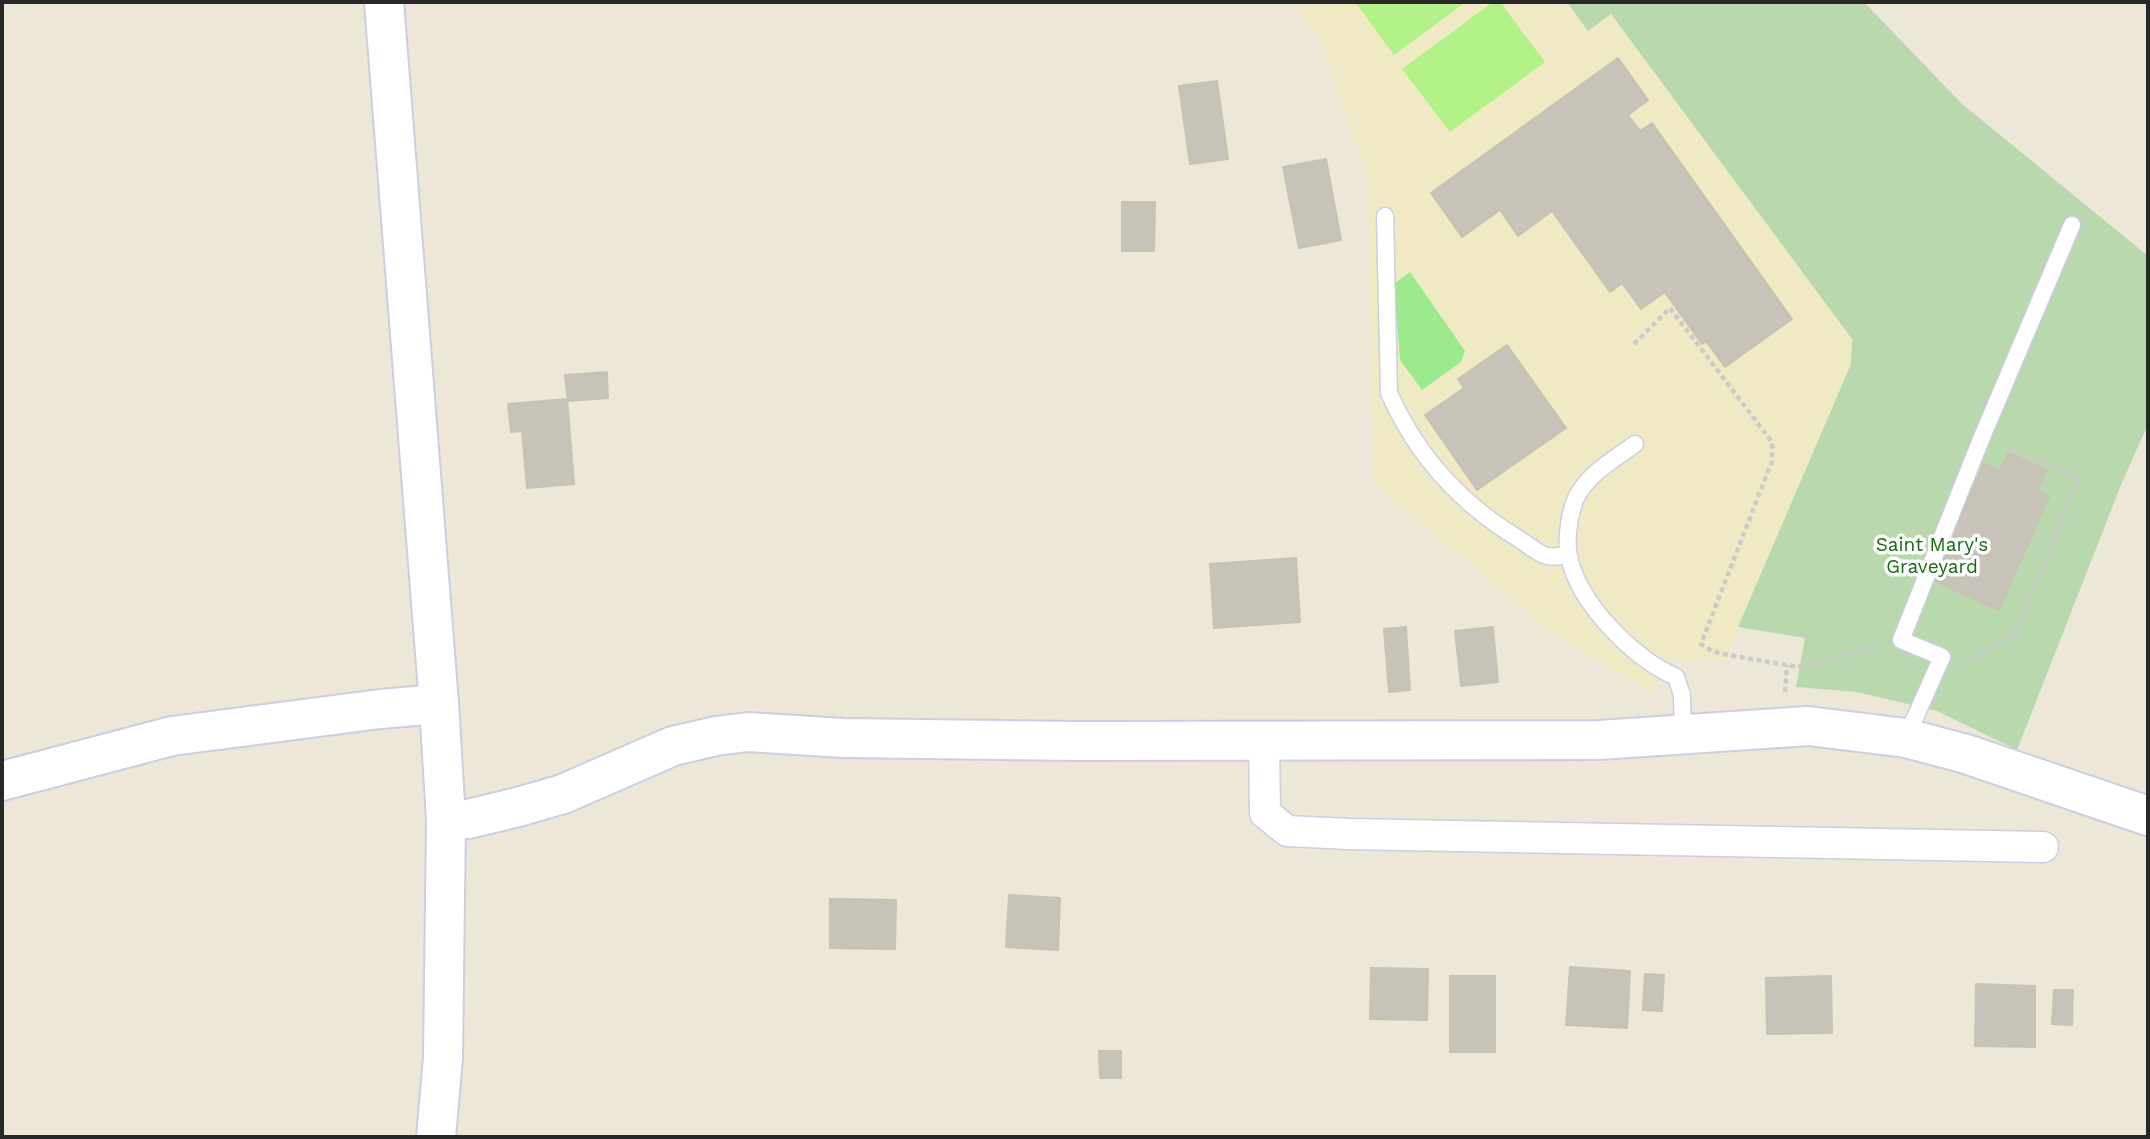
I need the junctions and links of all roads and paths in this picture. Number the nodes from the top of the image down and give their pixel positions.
1 (384, 2) edge
2 (1385, 216) dead end
3 (2072, 225) dead end
4 (1634, 344) dead end
5 (1982, 438) junction
6 (1635, 444) dead end
7 (1569, 555) junction
8 (1901, 639) junction
9 (1942, 657) junction
10 (439, 704) junction
11 (1683, 735) junction
12 (1906, 738) junction
13 (1264, 741) junction
14 (2, 781) edge
15 (2148, 816) edge
16 (446, 820) junction
17 (2043, 847) dead end
18 (436, 1137) edge

1 - 10 street
2 - 7 lane
3 - 5 lane
4 - 8 path
5 - 8 lane
5 - 9 path
6 - 7 lane
7 - 11 lane
8 - 9 lane
9 - 12 lane
10 - 14 street
10 - 16 street
11 - 12 street
11 - 13 street
12 - 15 street
13 - 16 street
13 - 17 street
16 - 18 street

